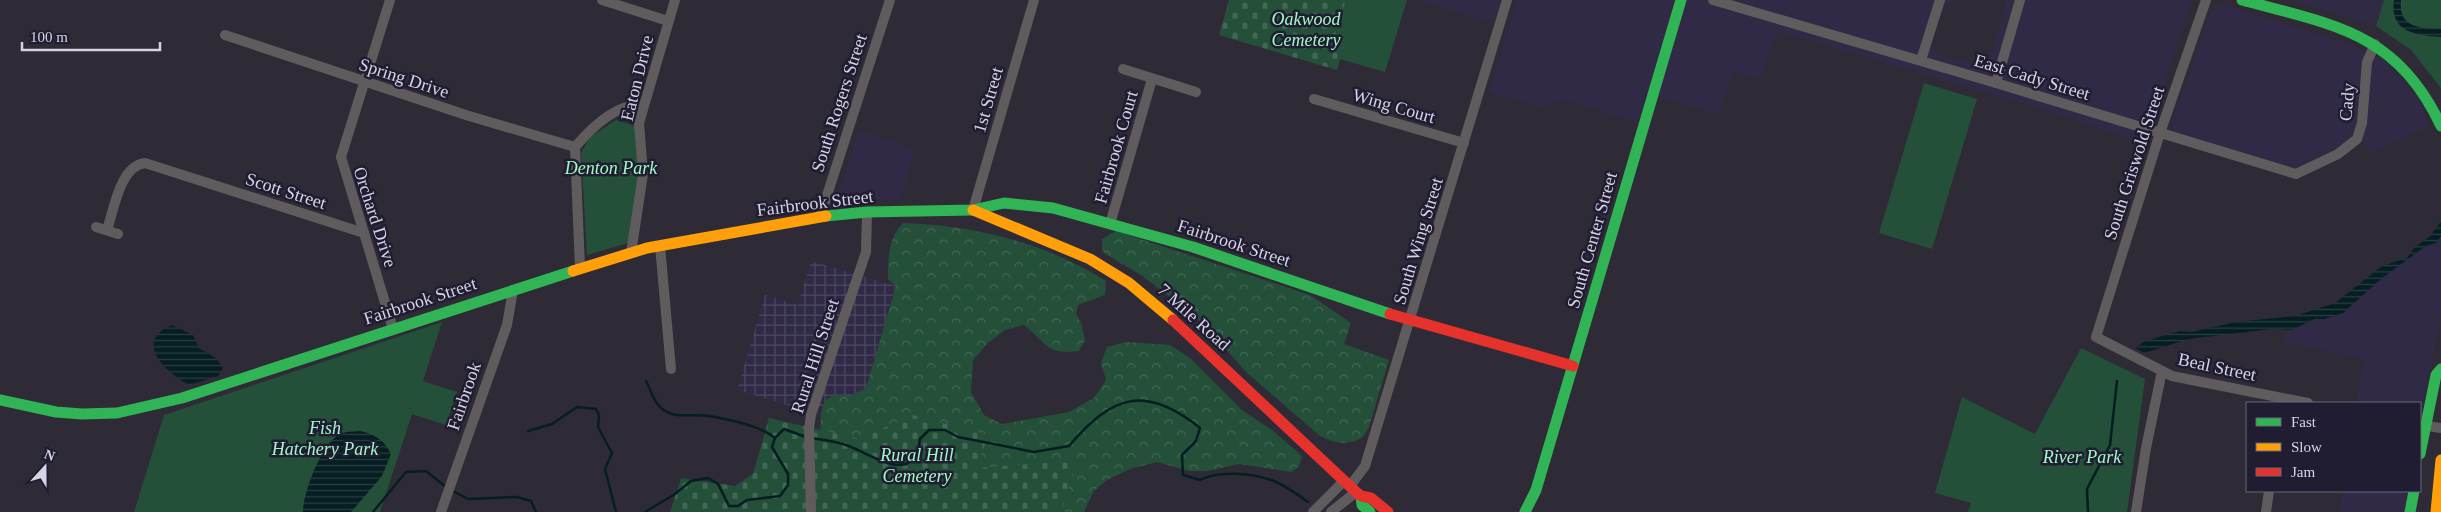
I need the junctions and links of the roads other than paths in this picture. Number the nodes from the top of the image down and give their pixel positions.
1 (390, 0) edge
2 (602, 0) edge
3 (675, 0) edge
4 (890, 0) edge
5 (1034, 0) edge
6 (1507, 0) edge
7 (1681, 0) edge
8 (1713, 0) edge
9 (1940, 0) edge
10 (2020, 0) edge
11 (2206, 0) edge
12 (2242, 0) edge
13 (668, 21) junction
14 (224, 35) dead end
15 (2375, 44) junction
16 (1921, 60) junction
17 (1123, 70) dead end
18 (1152, 80) junction
19 (364, 82) junction
20 (1996, 83) junction
21 (1196, 92) dead end
22 (1314, 100) dead end
23 (643, 105) junction
24 (2441, 126) edge
25 (2160, 134) junction
26 (1464, 144) junction
27 (575, 146) junction
28 (2338, 154) joint
29 (973, 210) junction
30 (867, 212) junction
31 (820, 217) junction
32 (1110, 224) junction
33 (96, 227) dead end
34 (107, 230) junction
35 (364, 233) junction
36 (118, 234) dead end
37 (660, 246) junction
38 (631, 253) junction
39 (580, 268) junction
40 (513, 290) junction
41 (1410, 321) junction
42 (393, 329) junction
43 (2096, 337) joint
44 (1573, 366) junction
45 (671, 369) dead end
46 (2441, 369) edge
47 (2162, 371) junction
48 (0, 400) edge
49 (2288, 401) edge
50 (2422, 425) edge
51 (2441, 428) edge
52 (2421, 440) edge
53 (2441, 460) edge
54 (1353, 489) junction
55 (1536, 490) junction
56 (2269, 492) edge
57 (2414, 492) edge
58 (441, 512) edge
59 (811, 512) edge
60 (1312, 512) edge
61 (1331, 512) edge
62 (1370, 512) edge
63 (1388, 512) edge
64 (1525, 512) edge
65 (1534, 512) edge
66 (2136, 512) edge
67 (2266, 512) edge
68 (2410, 512) edge
69 (2436, 512) edge

1 - 19 street, Orchard Drive
2 - 13 street
3 - 13 street, Eaton Drive
4 - 31 street, South Rogers Street
5 - 29 street, 1st Street
6 - 26 street, South Wing Street
7 - 44 street, South Center Street
8 - 16 street, East Cady Street
9 - 16 street
10 - 20 street
11 - 25 street, South Griswold Street
12 - 15 street
13 - 23 street, Eaton Drive
14 - 19 street, Spring Drive
15 - 24 street
15 - 28 street, Cady
16 - 20 street, East Cady Street
17 - 18 street, Fairbrook Court
18 - 21 street, Fairbrook Court
18 - 32 street, Fairbrook Court
19 - 27 street, Spring Drive
19 - 35 street, Orchard Drive
20 - 25 street, East Cady Street
22 - 26 street, Wing Court
23 - 27 street
23 - 38 street, Eaton Drive
25 - 28 street, East Cady Street
25 - 43 street, South Griswold Street
26 - 41 street, South Wing Street
27 - 39 street
29 - 30 street, Fairbrook Street
29 - 32 street, Fairbrook Street
29 - 54 street, 7 Mile Road
30 - 31 street, Fairbrook Street
30 - 59 street, Rural Hill Street
31 - 37 street, Fairbrook Street
32 - 41 street, Fairbrook Street
33 - 34 street
34 - 35 street, Scott Street
34 - 36 street
35 - 42 street, Orchard Drive
37 - 38 street, Fairbrook Street
37 - 45 street
38 - 39 street, Fairbrook Street
39 - 40 street, Fairbrook Street
40 - 42 street, Fairbrook Street
40 - 58 street, Fairbrook
41 - 44 street, Fairbrook Street
41 - 54 street, South Wing Street
42 - 48 street, Fairbrook Street
43 - 47 street, Beal Street
44 - 55 street, South Center Street
46 - 50 street
47 - 49 street, Beal Street
47 - 66 street
50 - 51 street
50 - 52 street
53 - 69 street
54 - 60 street
54 - 61 street
54 - 62 street, 7 Mile Road
54 - 63 street, 7 Mile Road
55 - 64 street, South Center Street
55 - 65 street, South Center Street
56 - 67 street
57 - 68 street

